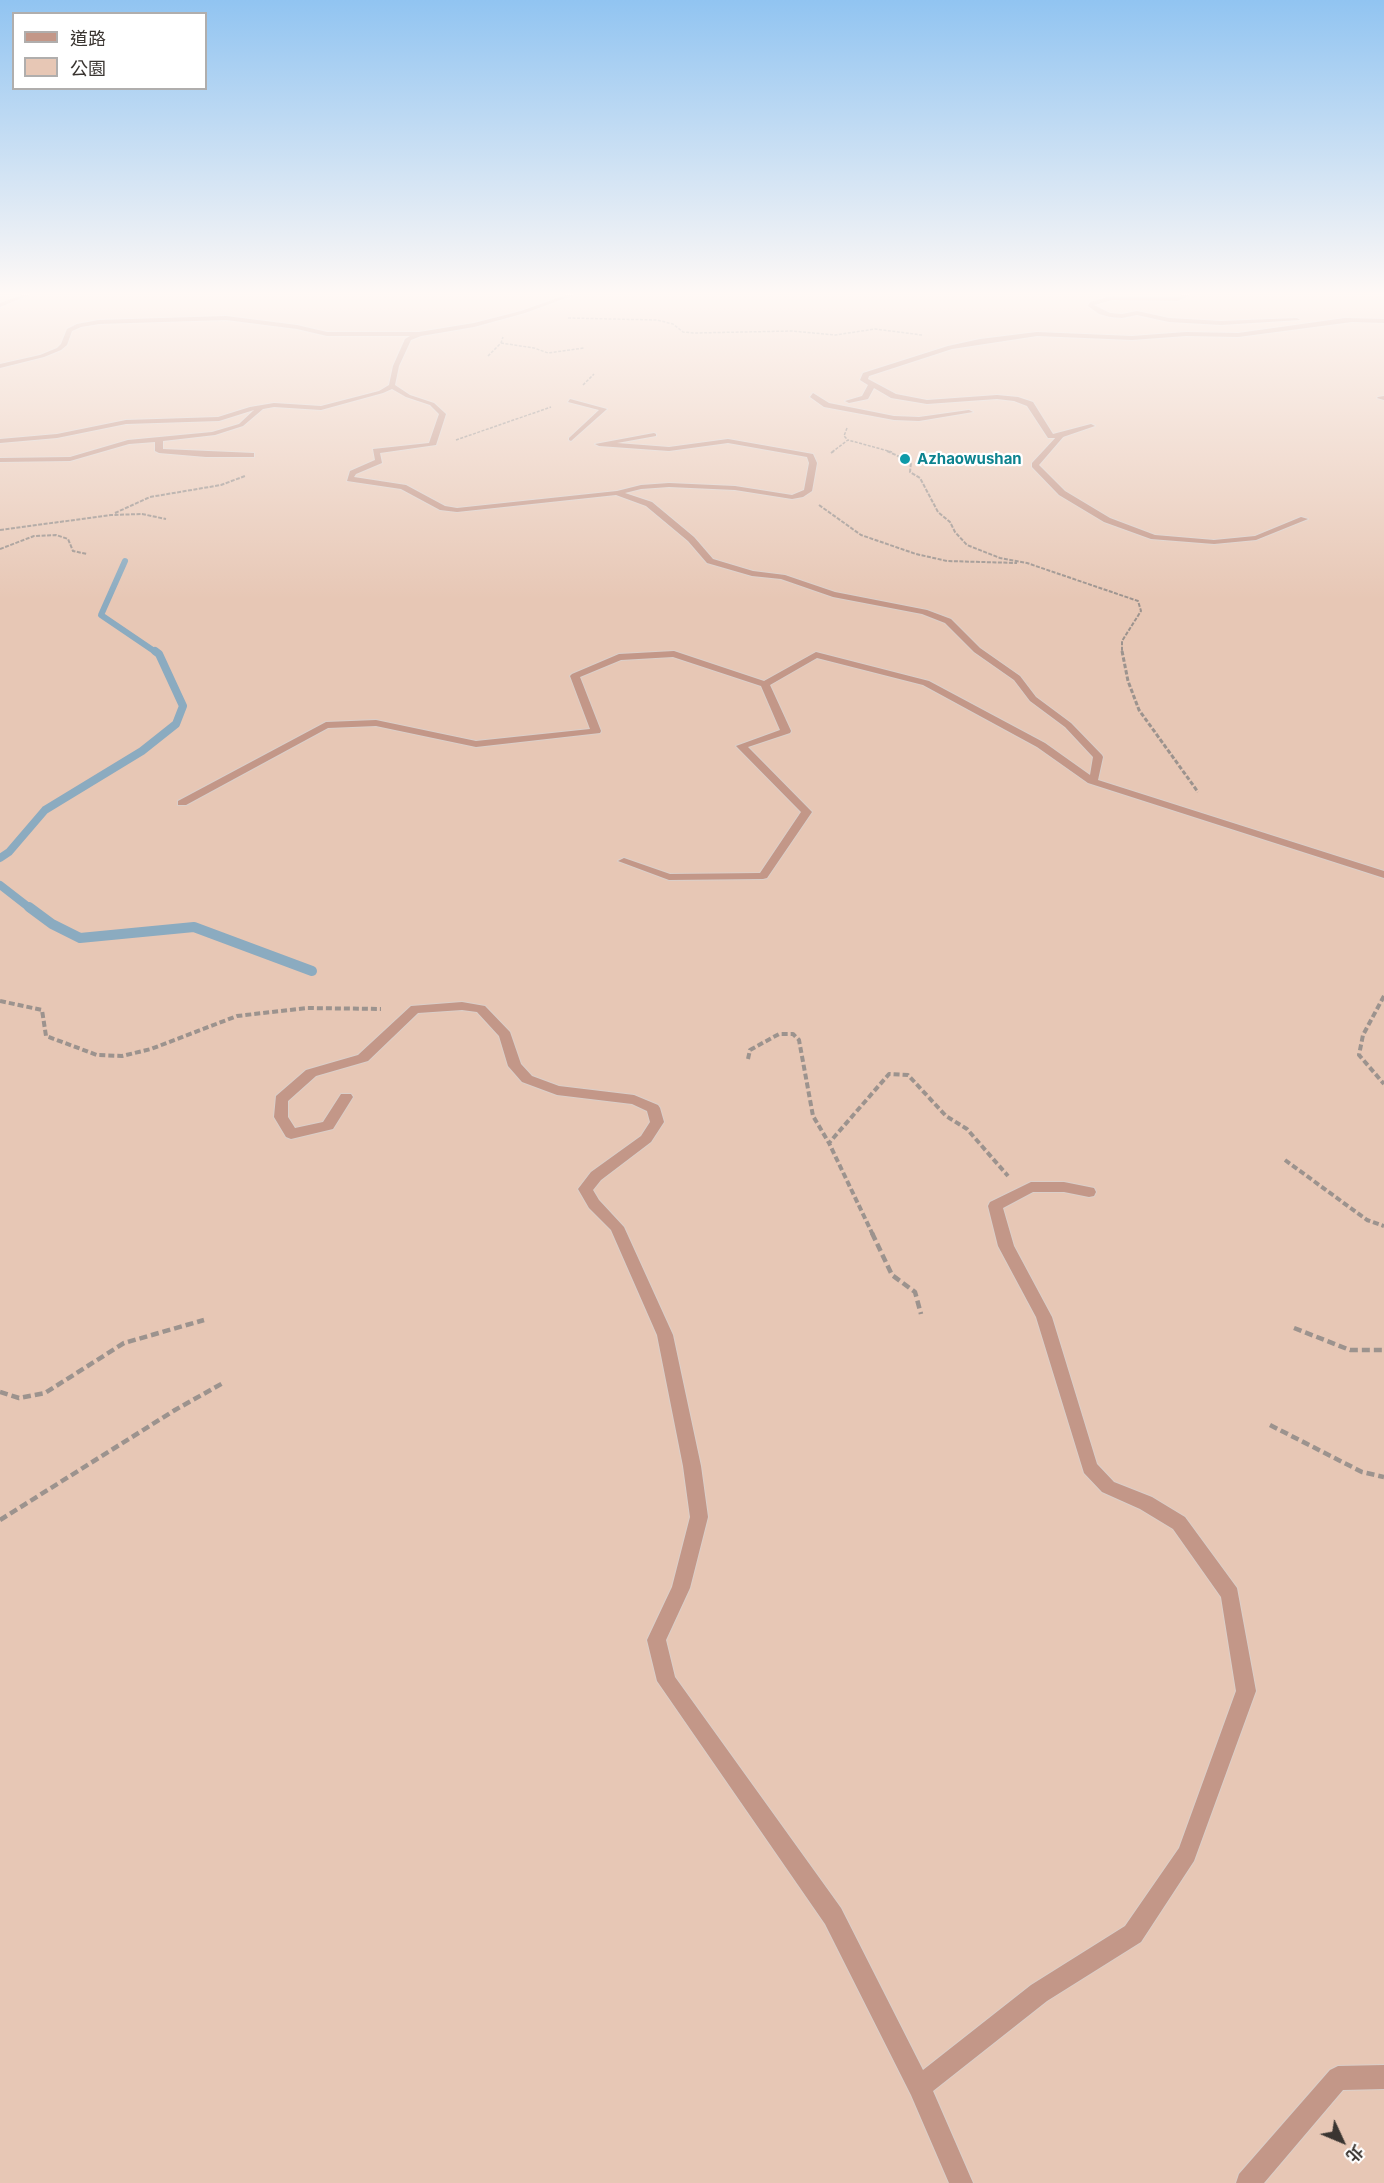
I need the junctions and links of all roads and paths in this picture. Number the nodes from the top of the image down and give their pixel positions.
1 (363, 397) edge
2 (411, 397) edge
3 (574, 397) edge
4 (816, 397) edge
5 (864, 397) edge
6 (899, 397) edge
7 (849, 400) dead end
8 (570, 401) junction
9 (261, 406) junction
10 (969, 412) dead end
11 (1091, 426) dead end
12 (654, 435) dead end
13 (1060, 436) junction
14 (159, 438) junction
15 (571, 439) dead end
16 (0, 441) edge
17 (18, 441) junction
18 (432, 445) junction
19 (0, 449) edge
20 (251, 455) dead end
21 (810, 456) junction
22 (0, 460) edge
23 (245, 476) dead end
24 (616, 493) junction
25 (803, 495) junction
26 (111, 515) junction
27 (165, 519) dead end
28 (1304, 519) dead end
29 (0, 530) edge
30 (0, 549) edge
31 (87, 554) dead end
32 (1027, 563) junction
33 (765, 684) junction
34 (1092, 781) junction
35 (1207, 797) dead end
36 (182, 803) dead end
37 (624, 861) dead end
38 (1384, 875) edge
39 (1384, 996) edge
40 (0, 1001) edge
41 (415, 1009) junction
42 (748, 1059) dead end
43 (1384, 1081) edge
44 (346, 1098) dead end
45 (829, 1143) junction
46 (1285, 1160) dead end
47 (1089, 1192) dead end
48 (995, 1206) junction
49 (1384, 1226) edge
50 (921, 1314) dead end
51 (204, 1320) dead end
52 (1294, 1328) dead end
53 (1384, 1350) edge
54 (223, 1383) dead end
55 (0, 1392) edge
56 (1270, 1425) dead end
57 (1384, 1477) edge
58 (0, 1520) edge
59 (1384, 2077) edge
60 (919, 2087) junction
61 (962, 2183) edge
62 (1248, 2183) edge

1 - 9 lane
2 - 18 lane
3 - 8 path
4 - 10 street
5 - 7 street
6 - 13 street
8 - 15 lane
8 - 18 path
9 - 14 lane
9 - 17 lane
11 - 13 street
12 - 21 lane
13 - 28 lane
14 - 20 lane
14 - 22 lane
16 - 17 lane
17 - 19 lane
18 - 24 lane
21 - 25 lane
21 - 32 path
23 - 26 path
24 - 25 lane
24 - 34 lane
25 - 32 path
26 - 27 path
26 - 29 path
30 - 31 path
32 - 35 path
33 - 34 lane
33 - 36 lane
33 - 37 lane
34 - 38 lane
39 - 43 path
40 - 41 path
41 - 44 lane
41 - 60 lane
42 - 45 path
45 - 48 path
45 - 50 path
46 - 49 path
47 - 48 lane
48 - 60 lane
51 - 55 path
52 - 53 path
54 - 58 path
56 - 57 path
59 - 62 lane
60 - 61 lane

